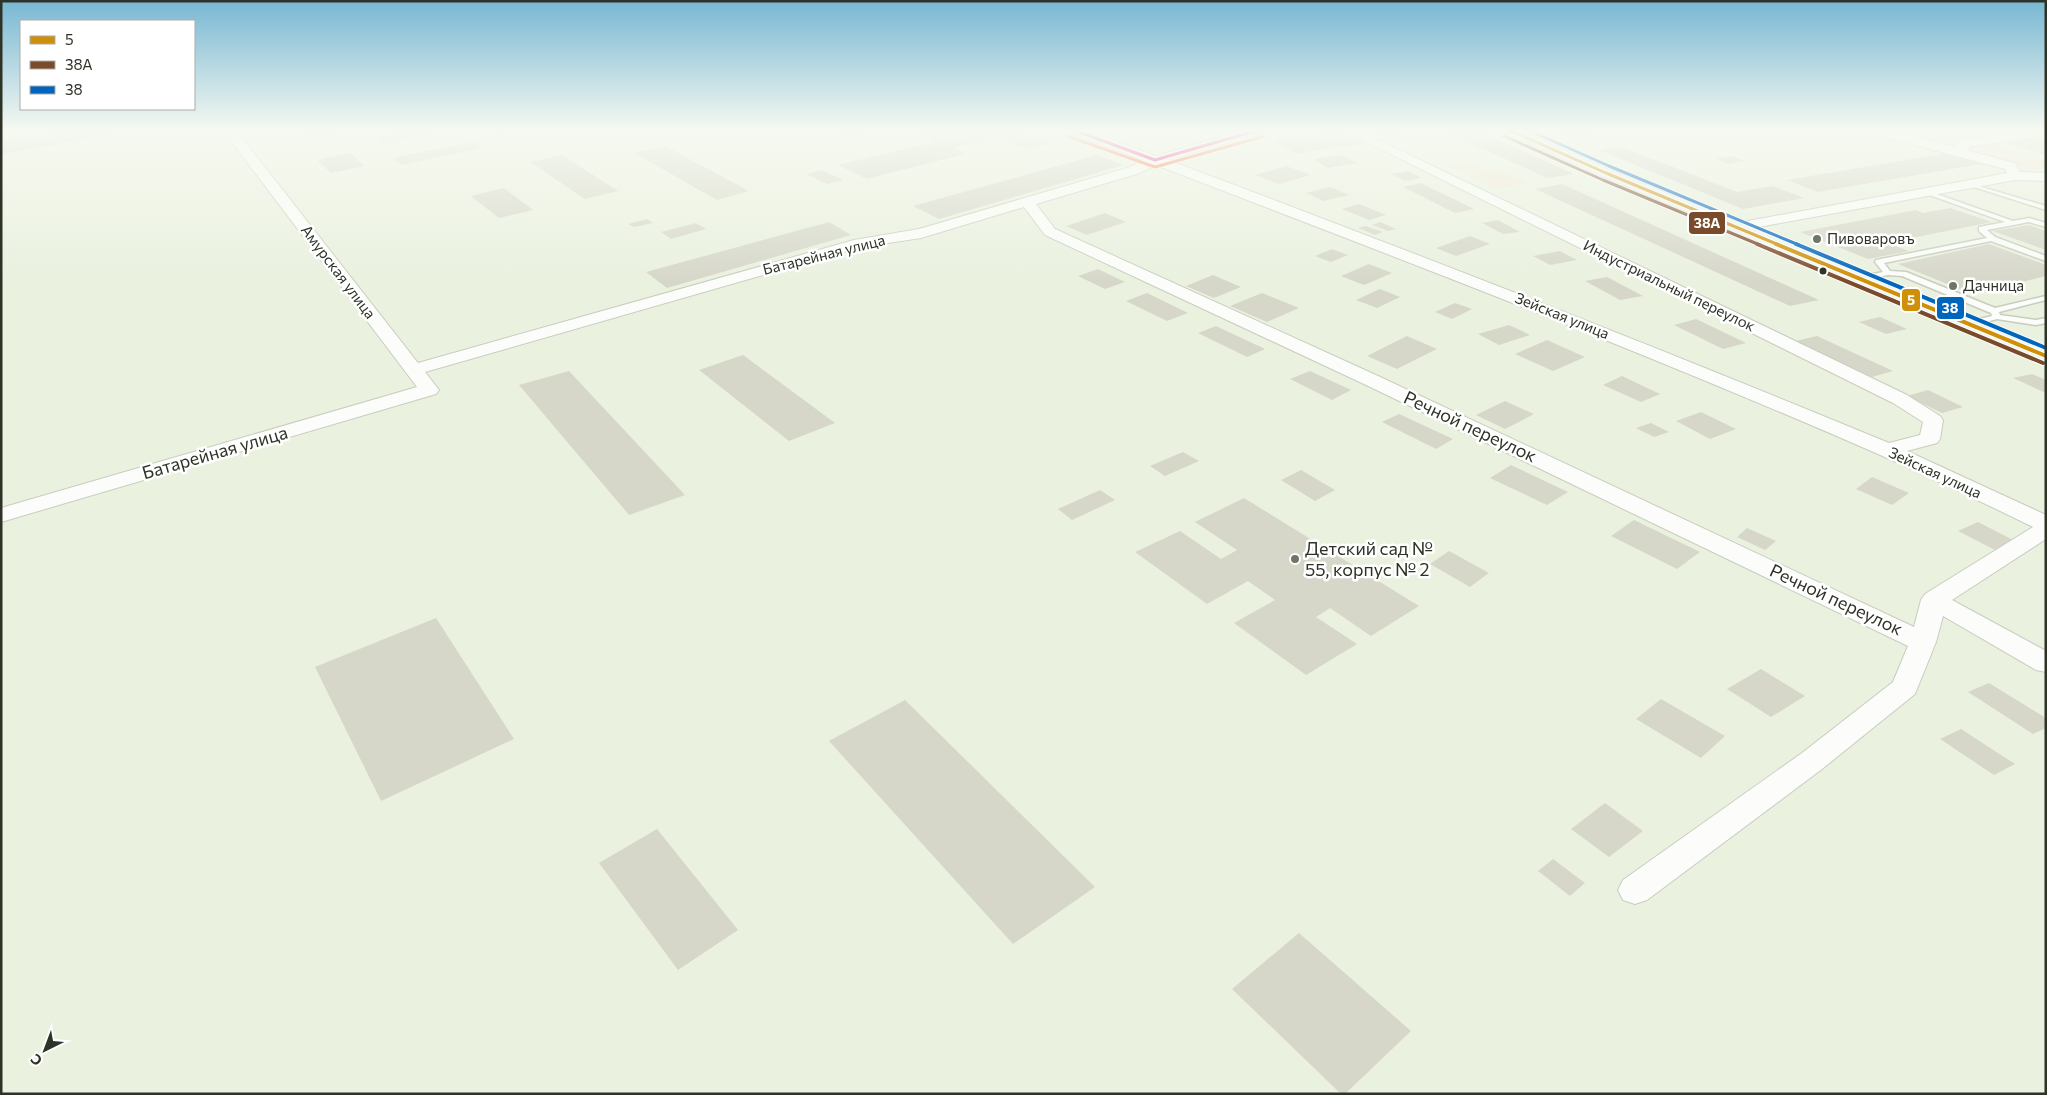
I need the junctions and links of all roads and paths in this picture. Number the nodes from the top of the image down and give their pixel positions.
1 (267, 180) edge
2 (1101, 180) edge
3 (1207, 180) edge
4 (1451, 180) edge
5 (1626, 180) edge
6 (1992, 180) edge
7 (1970, 184) junction
8 (1926, 192) junction
9 (1027, 202) junction
10 (2046, 208) edge
11 (2013, 222) junction
12 (2046, 226) edge
13 (1737, 227) junction
14 (1992, 239) junction
15 (2046, 259) edge
16 (1888, 273) junction
17 (1860, 279) junction
18 (2046, 298) edge
19 (1995, 314) junction
20 (2046, 320) edge
21 (1970, 324) junction
22 (2046, 356) edge
23 (413, 370) junction
24 (429, 390) joint
25 (1887, 450) junction
26 (1, 515) edge
27 (2046, 524) edge
28 (2046, 529) edge
29 (1934, 600) junction
30 (1923, 642) junction
31 (2046, 663) edge
32 (1635, 890) dead end

1 - 23 street, Амурская улица
2 - 9 street, Батарейная улица
3 - 25 street, Зейская улица
4 - 25 street, Индустриальный переулок
5 - 13 main road
6 - 7 street
7 - 8 street
7 - 10 lane
8 - 11 lane
8 - 13 street
9 - 23 street, Батарейная улица
9 - 30 street, Речной переулок
11 - 12 lane
11 - 14 lane
13 - 17 main road
14 - 15 lane
14 - 16 lane
16 - 17 lane
16 - 19 lane
17 - 21 main road
18 - 19 lane
19 - 20 lane
19 - 21 lane
21 - 22 main road
23 - 24 street, Амурская улица
24 - 26 street, Батарейная улица
25 - 27 street, Зейская улица
28 - 29 street
29 - 30 street, Речной переулок
29 - 31 street
30 - 32 street, Речной переулок

